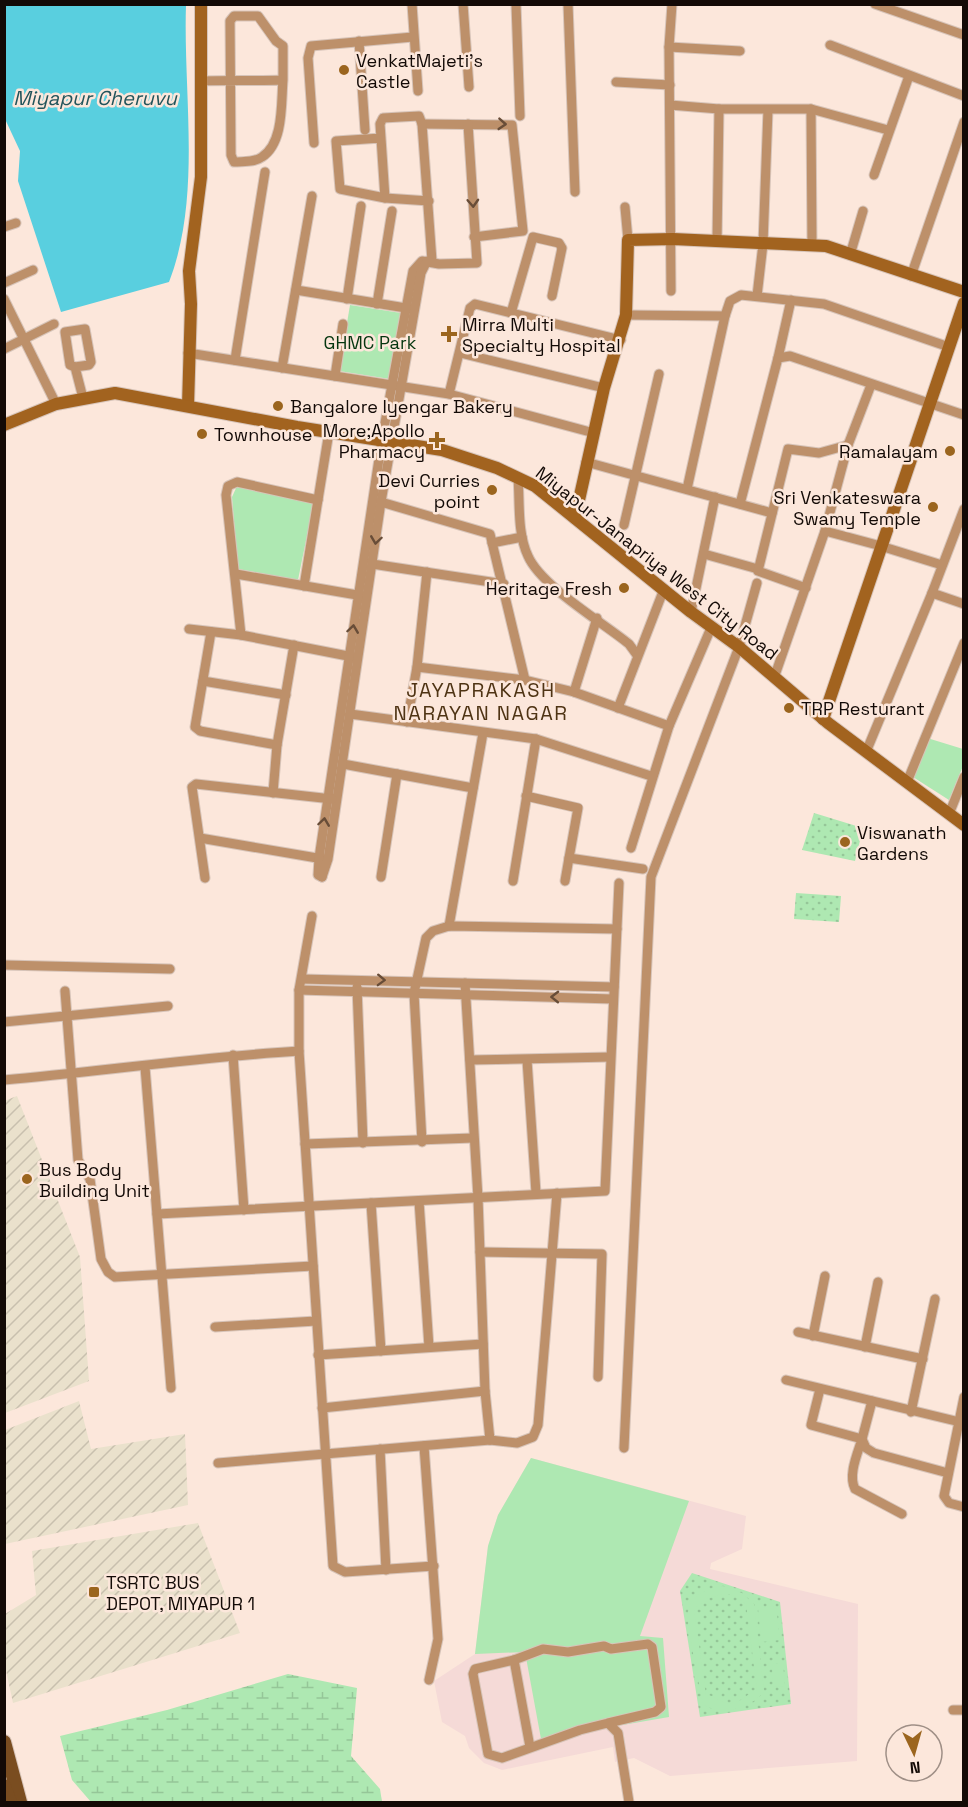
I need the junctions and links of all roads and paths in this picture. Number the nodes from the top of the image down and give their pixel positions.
1 (201, 4) edge
2 (412, 4) edge
3 (463, 4) edge
4 (516, 4) edge
5 (568, 4) edge
6 (672, 4) edge
7 (875, 4) edge
8 (963, 35) edge
9 (413, 37) junction
10 (359, 41) junction
11 (830, 45) dead end
12 (669, 47) junction
13 (740, 51) dead end
14 (909, 76) junction
15 (283, 80) junction
16 (201, 81) junction
17 (230, 81) junction
18 (616, 82) dead end
19 (670, 85) junction
20 (469, 87) dead end
21 (417, 91) dead end
22 (963, 96) edge
23 (670, 105) junction
24 (719, 109) junction
25 (812, 109) junction
26 (768, 110) junction
27 (520, 116) dead end
28 (963, 122) edge
29 (422, 124) junction
30 (468, 124) junction
31 (364, 130) dead end
32 (888, 130) junction
33 (381, 138) junction
34 (314, 143) dead end
35 (265, 172) dead end
36 (874, 175) dead end
37 (575, 192) dead end
38 (312, 196) dead end
39 (385, 198) junction
40 (429, 201) junction
41 (361, 206) dead end
42 (626, 207) dead end
43 (863, 211) dead end
44 (392, 212) dead end
45 (16, 223) dead end
46 (4, 227) edge
47 (474, 237) junction
48 (673, 239) junction
49 (628, 240) junction
50 (717, 241) junction
51 (763, 244) junction
52 (812, 244) junction
53 (850, 255) junction
54 (430, 261) junction
55 (33, 270) dead end
56 (911, 276) junction
57 (4, 283) edge
58 (296, 290) junction
59 (671, 291) dead end
60 (963, 292) edge
61 (552, 296) dead end
62 (757, 296) junction
63 (4, 299) edge
64 (347, 299) junction
65 (791, 300) junction
66 (963, 303) edge
67 (377, 304) junction
68 (411, 309) junction
69 (512, 313) junction
70 (626, 315) junction
71 (725, 316) junction
72 (54, 324) dead end
73 (343, 324) dead end
74 (963, 324) edge
75 (621, 340) junction
76 (23, 341) junction
77 (949, 347) junction
78 (4, 349) edge
79 (188, 353) junction
80 (460, 353) junction
81 (778, 358) junction
82 (235, 360) junction
83 (75, 367) dead end
84 (282, 368) junction
85 (659, 374) dead end
86 (334, 376) junction
87 (871, 385) junction
88 (397, 386) junction
89 (604, 388) junction
90 (449, 394) junction
91 (83, 398) junction
92 (56, 404) junction
93 (933, 405) junction
94 (188, 406) junction
95 (963, 415) edge
96 (4, 425) edge
97 (328, 432) junction
98 (594, 434) junction
99 (386, 440) junction
100 (848, 445) junction
101 (586, 462) junction
102 (635, 475) junction
103 (518, 478) junction
104 (687, 489) junction
105 (715, 497) junction
106 (318, 500) junction
107 (381, 502) junction
108 (740, 504) junction
109 (963, 509) edge
110 (772, 513) junction
111 (575, 518) junction
112 (624, 525) dead end
113 (825, 531) junction
114 (522, 537) junction
115 (492, 543) junction
116 (884, 547) junction
117 (704, 554) junction
118 (372, 564) junction
119 (942, 565) junction
120 (758, 569) junction
121 (427, 572) junction
122 (236, 574) junction
123 (757, 583) dead end
124 (504, 584) junction
125 (304, 586) junction
126 (806, 588) junction
127 (664, 589) junction
128 (933, 593) junction
129 (363, 596) junction
130 (963, 604) edge
131 (691, 612) junction
132 (597, 618) junction
133 (711, 628) junction
134 (189, 629) dead end
135 (211, 632) junction
136 (241, 634) junction
137 (963, 643) edge
138 (294, 645) junction
139 (740, 647) junction
140 (637, 655) junction
141 (354, 657) junction
142 (417, 667) junction
143 (774, 678) junction
144 (525, 680) junction
145 (203, 681) junction
146 (574, 692) junction
147 (286, 694) junction
148 (618, 708) junction
149 (350, 714) junction
150 (826, 721) junction
151 (407, 722) junction
152 (669, 726) junction
153 (483, 733) junction
154 (536, 739) junction
155 (277, 745) junction
156 (866, 753) junction
157 (343, 764) junction
158 (397, 774) junction
159 (651, 776) junction
160 (963, 777) edge
161 (907, 782) junction
162 (473, 788) junction
163 (273, 793) junction
164 (526, 796) junction
165 (332, 799) junction
166 (948, 814) junction
167 (963, 825) edge
168 (200, 838) junction
169 (632, 848) dead end
170 (569, 858) junction
171 (643, 869) dead end
172 (205, 878) dead end
173 (381, 878) dead end
174 (513, 881) dead end
175 (565, 881) dead end
176 (619, 883) dead end
177 (312, 916) dead end
178 (449, 926) junction
179 (617, 929) junction
180 (4, 965) edge
181 (171, 969) dead end
182 (302, 979) junction
183 (357, 980) junction
184 (417, 982) junction
185 (465, 983) junction
186 (614, 987) junction
187 (299, 990) junction
188 (65, 991) dead end
189 (357, 991) junction
190 (414, 993) junction
191 (464, 995) junction
192 (613, 999) junction
193 (168, 1006) dead end
194 (66, 1015) junction
195 (4, 1022) edge
196 (299, 1051) junction
197 (233, 1055) junction
198 (610, 1057) junction
199 (527, 1059) junction
200 (470, 1060) junction
201 (145, 1067) junction
202 (71, 1074) junction
203 (4, 1080) edge
204 (473, 1138) junction
205 (422, 1142) junction
206 (363, 1143) junction
207 (305, 1144) junction
208 (536, 1194) junction
209 (557, 1194) junction
210 (478, 1198) junction
211 (419, 1201) junction
212 (371, 1203) junction
213 (309, 1206) junction
214 (244, 1210) junction
215 (158, 1214) junction
216 (480, 1252) junction
217 (552, 1252) junction
218 (313, 1266) junction
219 (162, 1276) junction
220 (825, 1276) dead end
221 (878, 1282) dead end
222 (935, 1299) dead end
223 (316, 1321) junction
224 (215, 1327) dead end
225 (798, 1332) dead end
226 (813, 1336) junction
227 (483, 1344) junction
228 (429, 1347) junction
229 (865, 1347) junction
230 (381, 1351) junction
231 (318, 1355) junction
232 (923, 1359) junction
233 (598, 1377) dead end
234 (786, 1380) dead end
235 (171, 1388) dead end
236 (820, 1389) junction
237 (485, 1391) junction
238 (963, 1397) edge
239 (872, 1401) junction
240 (322, 1408) junction
241 (911, 1412) junction
242 (961, 1422) edge
243 (862, 1439) junction
244 (490, 1440) junction
245 (424, 1446) junction
246 (624, 1448) dead end
247 (380, 1449) junction
248 (325, 1455) junction
249 (219, 1463) dead end
250 (948, 1473) junction
251 (963, 1507) edge
252 (902, 1514) dead end
253 (434, 1566) junction
254 (387, 1569) junction
255 (514, 1660) junction
256 (429, 1680) dead end
257 (953, 1710) dead end
258 (963, 1710) edge
259 (608, 1723) junction
260 (4, 1742) edge
261 (530, 1747) junction
262 (4, 1786) edge
263 (10, 1803) edge
264 (20, 1803) edge
265 (629, 1803) edge

1 - 16 street
2 - 9 street
3 - 20 street
4 - 27 street
5 - 37 street
6 - 12 street
7 - 8 street
9 - 10 street
9 - 21 street
10 - 31 street
10 - 34 street
11 - 14 street
12 - 13 street
12 - 19 street
14 - 22 street
14 - 32 street
15 - 17 street
15 - 17 street
15 - 17 street
16 - 17 street
16 - 79 street
18 - 19 street
19 - 23 street
23 - 24 street
23 - 48 street
24 - 26 street
24 - 50 street
25 - 26 street
25 - 32 street
25 - 52 street
26 - 51 street
28 - 56 street
29 - 30 street
29 - 33 street
29 - 40 street
30 -> 47 street
30 -> 47 street
32 - 36 street
33 - 39 street
33 - 39 street
35 - 82 street
38 - 58 street
39 - 40 street
40 - 54 street
41 - 64 street
42 - 49 street
43 - 53 street
44 - 67 street
45 - 46 street
47 - 54 street
48 - 49 street
48 - 50 street
48 - 59 street
49 - 70 street
50 - 51 street
51 - 52 street
51 - 62 street
52 - 53 street
53 - 56 street
54 - 68 street
55 - 57 street
56 - 60 street
58 - 64 street
58 - 84 street
61 - 69 street
62 - 65 street
62 - 71 street
63 - 76 street
64 - 67 street
65 - 77 street
65 - 81 street
66 - 77 street
67 - 68 street
68 - 88 street
69 - 75 street
69 - 80 street
70 - 71 street
70 - 75 street
71 - 104 street
72 - 76 street
73 - 86 street
74 - 93 street
75 - 89 street
76 - 78 street
76 - 92 street
77 - 93 street
79 - 82 street
79 - 94 street
80 - 89 street
80 - 90 street
81 - 87 street
81 - 108 street
82 - 84 street
83 - 91 street
84 - 86 street
85 - 102 street
86 - 88 street
87 - 93 street
87 - 100 street
88 - 90 street
88 - 99 street
89 - 98 street
90 - 98 street
91 - 92 street, Miyapur-Janapriya West City Road
91 - 94 street, Miyapur-Janapriya West City Road
92 - 96 street, Miyapur-Janapriya West City Road
93 - 95 street
93 - 116 street
94 - 97 street, Miyapur-Janapriya West City Road
97 - 99 street, Miyapur-Janapriya West City Road
97 - 106 street
98 - 101 street
99 - 103 street, Miyapur-Janapriya West City Road
99 - 107 street
99 - 129 street
100 - 110 street
100 - 113 street
101 - 102 street
101 - 111 street
102 - 104 street
102 - 112 street
103 - 111 street, Miyapur-Janapriya West City Road
103 - 114 street
104 - 105 street
105 - 108 street
105 - 117 street
106 - 122 street
106 - 125 street
107 - 115 street
107 -> 118 street
108 - 110 street
109 - 119 street
110 - 120 street
111 - 127 street, Miyapur-Janapriya West City Road
113 - 116 street
113 - 126 street
114 - 115 street
114 - 132 street
115 - 124 street
116 - 119 street
116 - 150 street
117 - 120 street
117 - 131 street
118 - 121 street
118 - 129 street
119 - 128 street
120 - 126 street
121 - 124 street
121 - 142 street
122 - 125 street
122 - 136 street
123 - 139 street
124 - 144 street
125 - 129 street
126 - 143 street
127 - 131 street, Miyapur-Janapriya West City Road
127 - 140 street
128 - 130 street
128 - 156 street
129 - 141 street
131 - 133 street, Miyapur-Janapriya West City Road
132 - 140 street
132 - 146 street
133 - 139 street, Miyapur-Janapriya West City Road
133 - 152 street
134 - 135 street
135 - 136 street
135 - 145 street
136 - 138 street
137 - 161 street
138 - 141 street
138 - 147 street
139 - 143 street, Miyapur-Janapriya West City Road
139 - 246 street
140 - 148 street
141 - 149 street
141 - 165 street
142 - 144 street
142 - 151 street
143 - 150 street, Miyapur-Janapriya West City Road
144 - 146 street
145 - 147 street
145 - 155 street
146 - 148 street
147 - 155 street
148 - 152 street
149 - 151 street
149 - 157 street
150 - 156 street, Miyapur-Janapriya West City Road
151 - 153 street
152 - 159 street
153 - 154 street
153 - 162 street
154 - 159 street
154 - 164 street
155 - 163 street
156 - 161 street, Miyapur-Janapriya West City Road
157 - 158 street
157 - 165 street
158 - 162 street
158 - 173 street
159 - 169 street
160 - 166 street
161 - 166 street, Miyapur-Janapriya West City Road
162 - 178 street
163 - 165 street
163 - 168 street
164 - 170 street
164 - 174 street
165 - 168 street
166 - 167 street, Miyapur-Janapriya West City Road
168 - 172 street
170 - 171 street
170 - 175 street
176 - 179 street
177 - 182 street
178 - 179 street
178 - 184 street
179 - 186 street
180 - 181 street
182 - 183 street
182 - 187 street
183 -> 184 street
183 - 189 street
184 - 185 street
184 - 190 street
185 - 186 street
185 - 191 street
186 - 192 street
187 - 189 street
187 - 196 street
188 - 194 street
189 - 190 street
189 - 206 street
190 - 191 street
190 - 205 street
192 -> 191 street
191 - 200 street
192 - 198 street
193 - 194 street
194 - 195 street
194 - 202 street
196 - 197 street
196 - 207 street
197 - 201 street
197 - 214 street
198 - 199 street
198 - 209 street
199 - 200 street
199 - 208 street
200 - 204 street
201 - 202 street
201 - 215 street
202 - 203 street
202 - 219 street
204 - 205 street
204 - 210 street
205 - 206 street
206 - 207 street
207 - 213 street
208 - 209 street
208 - 210 street
209 - 217 street
210 - 211 street
210 - 216 street
211 - 212 street
211 - 228 street
212 - 213 street
212 - 230 street
213 - 214 street
213 - 218 street
214 - 215 street
215 - 219 street
216 - 217 street
216 - 227 street
217 - 233 street
217 - 244 street
218 - 219 street
218 - 223 street
219 - 235 street
220 - 226 street
221 - 229 street
222 - 232 street
223 - 224 street
223 - 231 street
225 - 226 street
226 - 229 street
227 - 228 street
227 - 237 street
228 - 230 street
229 - 232 street
230 - 231 street
231 - 240 street
232 - 241 street
234 - 236 street
236 - 239 street
236 - 243 street
237 - 240 street
237 - 244 street
238 - 242 street
239 - 241 street
239 - 243 street
240 - 248 street
241 - 242 street
242 - 250 street
243 - 250 street
243 - 252 street
244 - 245 street
245 - 247 street
245 - 253 street
247 - 248 street
247 - 254 street
248 - 249 street
248 - 254 street
250 - 251 street
253 - 254 street
253 - 256 street
255 - 259 street
255 - 261 street
255 - 261 street
257 - 258 street
259 - 261 street
259 - 265 street
260 - 264 main road
262 - 263 main road

